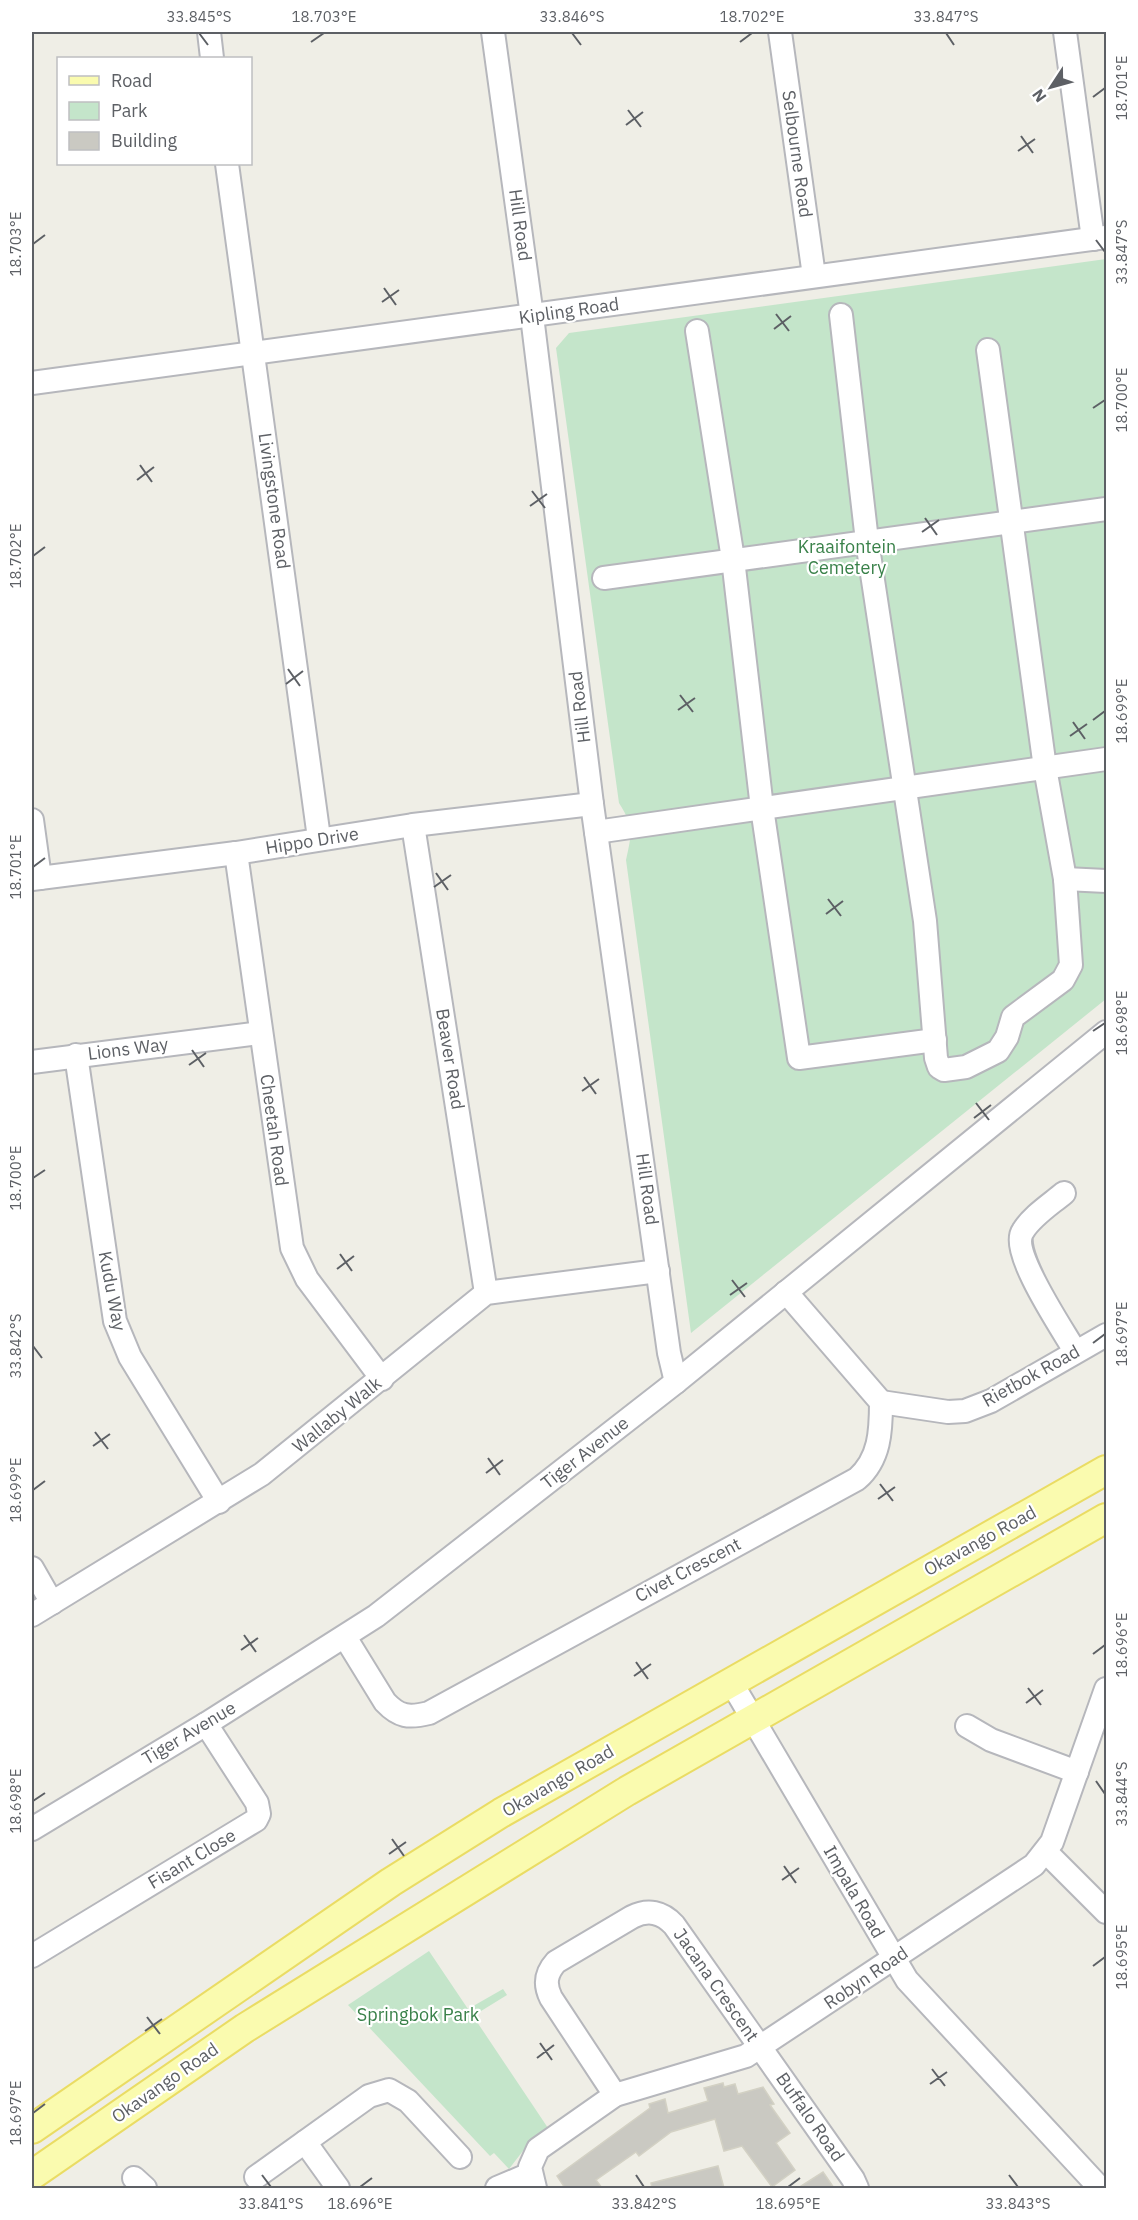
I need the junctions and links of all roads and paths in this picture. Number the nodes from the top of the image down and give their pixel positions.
1 (209, 32) edge
2 (493, 32) edge
3 (780, 32) edge
4 (1065, 32) edge
5 (212, 57) edge
6 (227, 165) edge
7 (1100, 238) edge
8 (814, 276) junction
9 (840, 315) dead end
10 (532, 316) junction
11 (697, 331) dead end
12 (988, 350) dead end
13 (253, 352) junction
14 (32, 384) edge
15 (1107, 509) edge
16 (1013, 522) junction
17 (867, 541) junction
18 (733, 559) junction
19 (604, 578) dead end
20 (1107, 759) edge
21 (1045, 768) junction
22 (904, 788) junction
23 (592, 804) junction
24 (762, 808) junction
25 (32, 820) edge
26 (413, 825) junction
27 (596, 832) junction
28 (319, 838) junction
29 (236, 853) junction
30 (36, 879) edge
31 (1065, 879) junction
32 (1107, 881) edge
33 (1107, 1032) edge
34 (260, 1033) junction
35 (935, 1040) junction
36 (76, 1055) junction
37 (32, 1062) edge
38 (1064, 1193) dead end
39 (658, 1271) junction
40 (786, 1292) junction
41 (486, 1293) junction
42 (1107, 1335) edge
43 (1075, 1351) junction
44 (382, 1379) junction
45 (676, 1382) junction
46 (881, 1402) junction
47 (1107, 1470) edge
48 (219, 1502) junction
49 (1107, 1518) edge
50 (32, 1568) edge
51 (52, 1603) junction
52 (32, 1615) edge
53 (345, 1636) junction
54 (731, 1682) junction
55 (1107, 1689) edge
56 (753, 1720) junction
57 (206, 1724) junction
58 (967, 1726) dead end
59 (1077, 1772) junction
60 (32, 1829) edge
61 (1047, 1852) junction
62 (1107, 1912) edge
63 (32, 1956) edge
64 (893, 1960) junction
65 (760, 2047) junction
66 (615, 2095) junction
67 (32, 2129) edge
68 (305, 2142) junction
69 (460, 2157) dead end
70 (32, 2175) edge
71 (256, 2176) dead end
72 (532, 2176) edge
73 (338, 2188) edge
74 (497, 2188) edge
75 (857, 2188) edge
76 (1100, 2188) edge

1 - 5 street
2 - 10 street, Hill Road
3 - 8 street, Selbourne Road
4 - 7 street
6 - 13 street, Livingstone Road
7 - 8 street, Kipling Road
8 - 10 street, Kipling Road
9 - 17 street
10 - 13 street, Kipling Road
10 - 23 street, Hill Road
11 - 18 street
12 - 16 street
13 - 14 street, Kipling Road
13 - 28 street, Livingstone Road
15 - 16 street
16 - 17 street
16 - 21 street
17 - 18 street
17 - 22 street
18 - 19 street
18 - 24 street
20 - 21 street
21 - 22 street
21 - 31 street
22 - 24 street
22 - 35 street
23 - 26 street, Hippo Drive
23 - 27 street, Hill Road
24 - 27 street
24 - 35 street
25 - 30 street
26 - 28 street, Hippo Drive
26 - 41 street, Beaver Road
27 - 39 street, Hill Road
28 - 29 street, Hippo Drive
29 - 30 street, Hippo Drive
29 - 34 street, Cheetah Road
31 - 32 street
31 - 35 street
33 - 40 street, Tiger Avenue
34 - 36 street, Lions Way
34 - 44 street, Cheetah Road
36 - 37 street, Lions Way
36 - 48 street, Kudu Way
38 - 43 street
39 - 41 street
39 - 45 street, Hill Road
40 - 45 street, Tiger Avenue
40 - 46 street
41 - 44 street, Wallaby Walk
42 - 43 street, Rietbok Road
43 - 46 street, Rietbok Road
44 - 48 street, Wallaby Walk
45 - 53 street, Tiger Avenue
46 - 53 street, Civet Crescent
47 - 54 main road, Okavango Road
48 - 51 street, Wallaby Walk
49 - 56 main road, Okavango Road
50 - 51 street
51 - 52 street, Wallaby Walk
53 - 57 street, Tiger Avenue
54 - 56 street, Impala Road
54 - 67 main road, Okavango Road
55 - 59 street, Robyn Road
56 - 64 street, Impala Road
56 - 70 main road, Okavango Road
57 - 60 street, Tiger Avenue
57 - 63 street, Fisant Close
58 - 59 street
59 - 61 street, Robyn Road
61 - 62 street
61 - 64 street, Robyn Road
64 - 65 street, Robyn Road
64 - 76 street, Impala Road
65 - 66 street, Robyn Road
65 - 66 street, Jacana Crescent
65 - 75 street, Buffalo Road
66 - 72 street, Robyn Road
68 - 69 street
68 - 71 street
68 - 73 street
72 - 74 street

